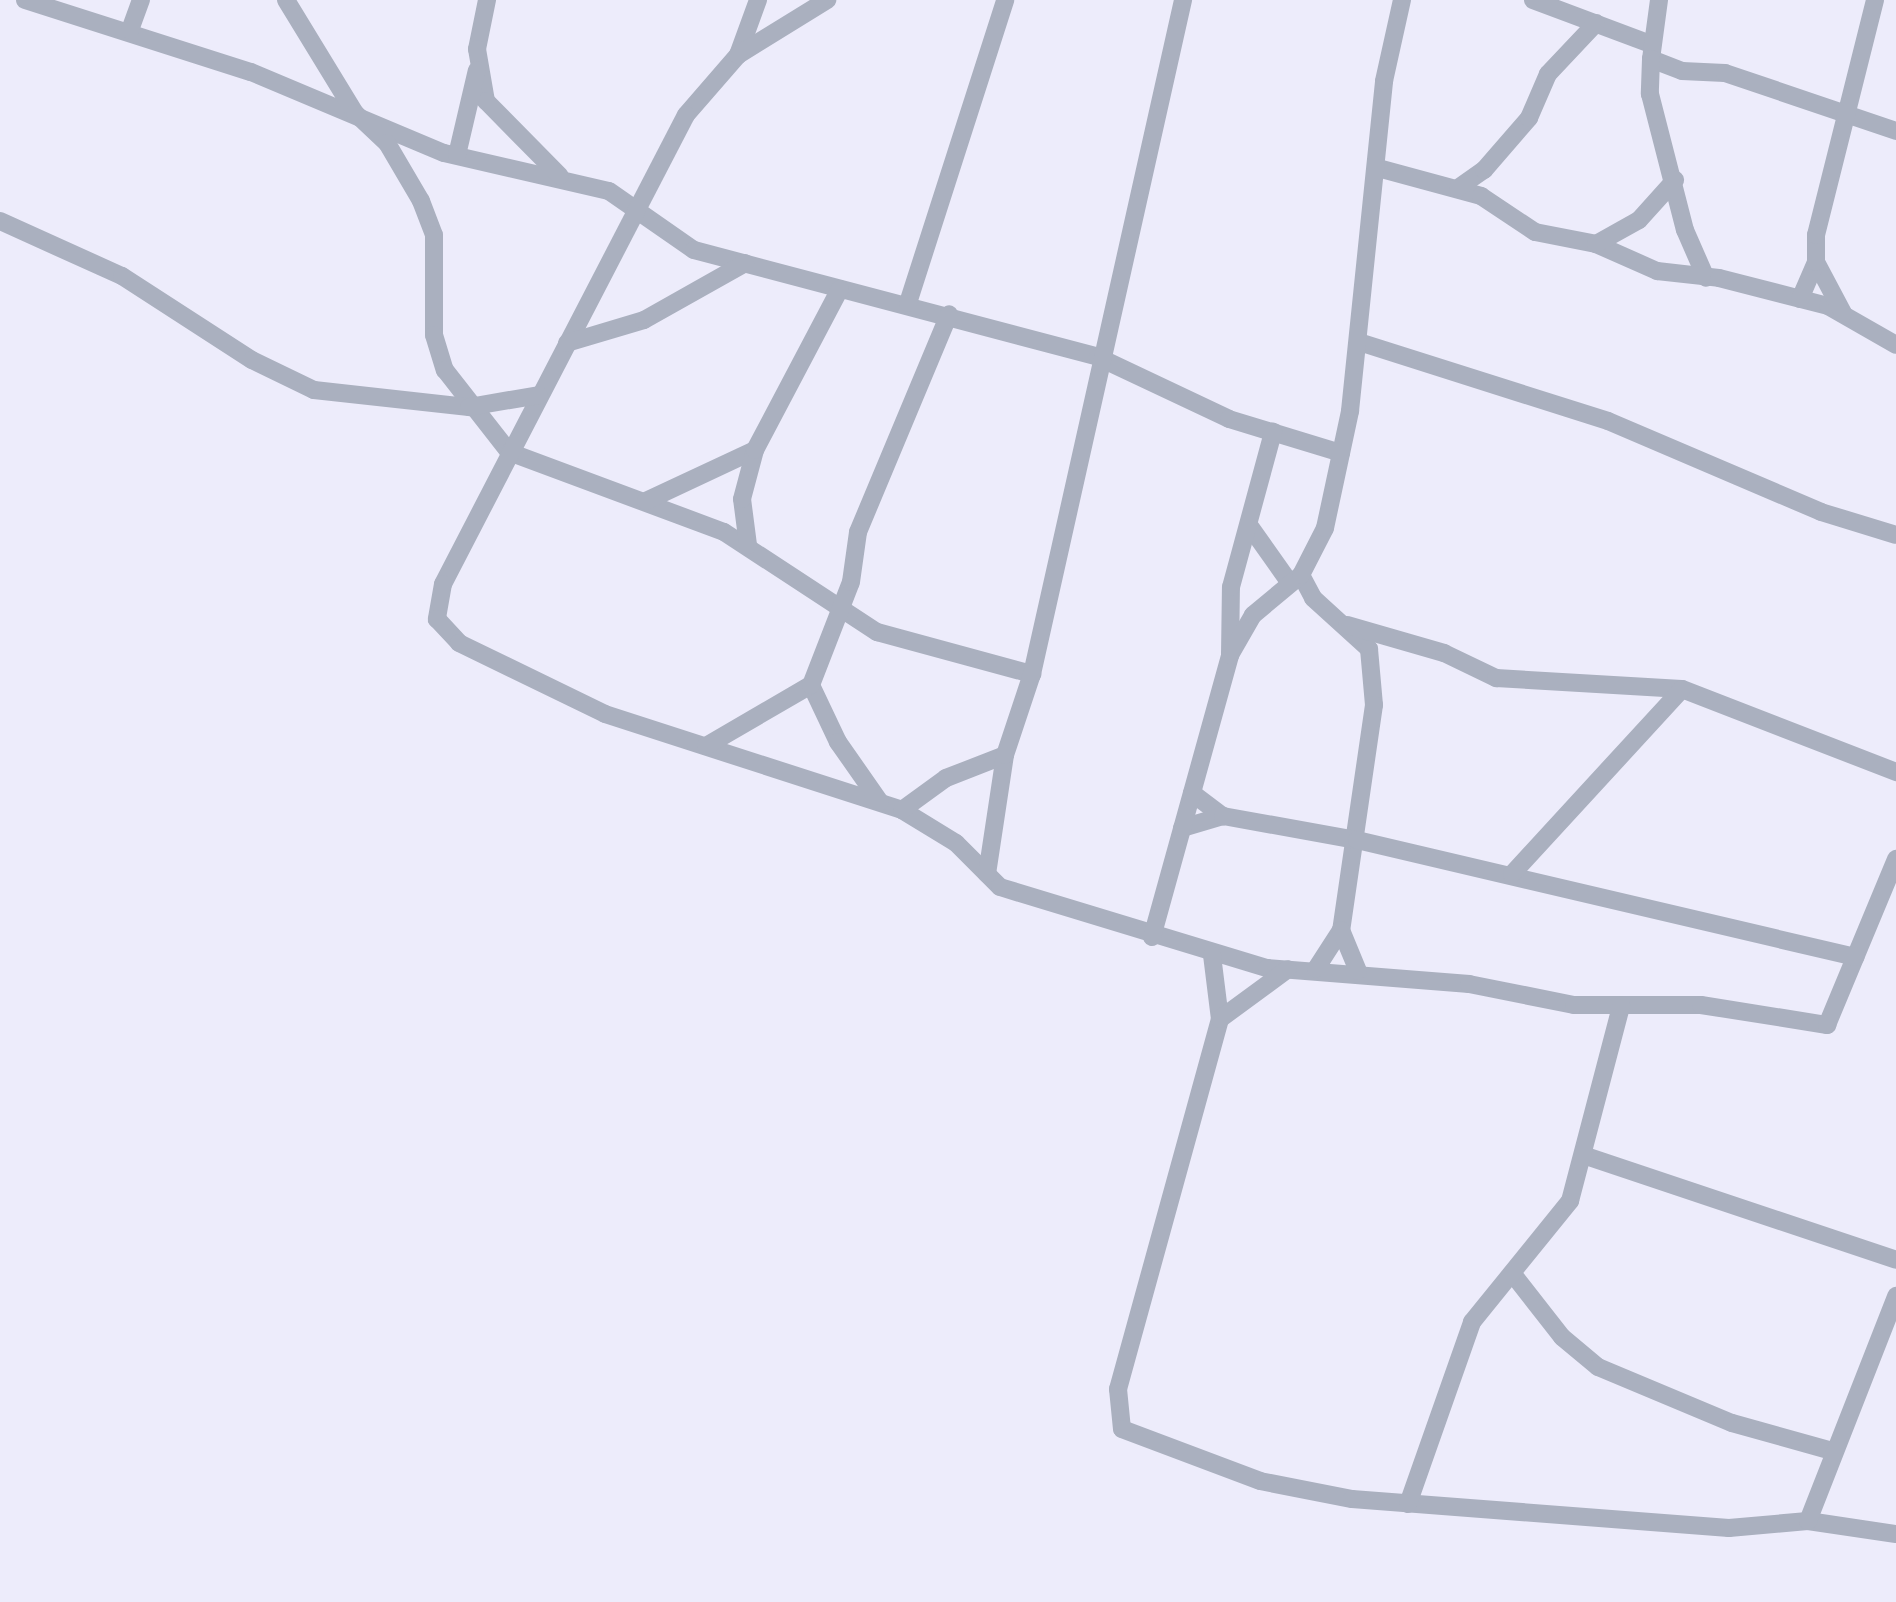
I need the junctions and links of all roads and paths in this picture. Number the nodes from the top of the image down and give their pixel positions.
1 (141, 0) edge
2 (286, 0) edge
3 (487, 0) edge
4 (758, 0) edge
5 (827, 0) edge
6 (1005, 0) edge
7 (1183, 0) edge
8 (1402, 0) edge
9 (1533, 0) edge
10 (1659, 0) edge
11 (1875, 0) edge
12 (38, 1) edge
13 (1596, 23) junction
14 (130, 30) junction
15 (1650, 51) junction
16 (738, 55) junction
17 (477, 70) junction
18 (355, 113) junction
19 (1850, 117) junction
20 (1896, 131) edge
21 (457, 155) junction
22 (1378, 168) junction
23 (565, 180) junction
24 (1675, 180) junction
25 (1458, 188) junction
26 (638, 207) junction
27 (0, 221) edge
28 (1596, 244) junction
29 (1816, 262) junction
30 (745, 263) junction
31 (1706, 278) junction
32 (840, 289) junction
33 (1800, 299) junction
34 (908, 303) junction
35 (1843, 313) junction
36 (949, 314) junction
37 (1359, 342) junction
38 (567, 343) junction
39 (1896, 345) edge
40 (1098, 357) junction
41 (539, 395) junction
42 (469, 407) junction
43 (1273, 432) junction
44 (755, 450) junction
45 (509, 452) junction
46 (1341, 453) junction
47 (646, 501) junction
48 (1251, 528) junction
49 (1896, 535) edge
50 (748, 545) junction
51 (1295, 579) junction
52 (839, 608) junction
53 (1347, 625) junction
54 (1230, 655) junction
55 (1032, 674) junction
56 (811, 685) junction
57 (1682, 689) junction
58 (706, 746) junction
59 (1005, 755) junction
60 (1896, 772) edge
61 (1192, 793) junction
62 (880, 802) junction
63 (902, 810) junction
64 (1223, 816) junction
65 (1182, 828) junction
66 (1357, 840) junction
67 (1896, 859) edge
68 (987, 874) junction
69 (1512, 874) junction
70 (1341, 930) junction
71 (1152, 937) junction
72 (1212, 955) junction
73 (1855, 957) junction
74 (1288, 969) junction
75 (1316, 969) junction
76 (1358, 971) junction
77 (1621, 1006) junction
78 (1220, 1019) junction
79 (1583, 1155) junction
80 (1896, 1260) edge
81 (1512, 1273) junction
82 (1896, 1296) edge
83 (1832, 1451) junction
84 (1408, 1504) junction
85 (1808, 1521) junction
86 (1896, 1534) edge

1 - 14 street
2 - 18 street
3 - 17 street
4 - 16 street
5 - 16 street
6 - 34 street
7 - 40 street
8 - 22 street
9 - 13 street
10 - 15 street
11 - 19 street
12 - 14 street
13 - 15 street
13 - 25 street
14 - 18 street
15 - 19 street
15 - 24 street
16 - 26 street
17 - 21 street
17 - 23 street
18 - 21 street
18 - 42 street
19 - 20 street
19 - 29 street
21 - 23 street
22 - 25 street
22 - 37 street
23 - 26 street
24 - 28 street
24 - 31 street
25 - 28 street
26 - 30 street
26 - 38 street
27 - 42 street
28 - 31 street
29 - 33 street
29 - 35 street
30 - 32 street
30 - 38 street
31 - 33 street
32 - 34 street
32 - 44 street
33 - 35 street
34 - 36 street
35 - 39 street
36 - 40 street
36 - 52 street
37 - 46 street
37 - 49 street
38 - 41 street
40 - 43 street
40 - 55 street
41 - 42 street
41 - 45 street
42 - 45 street
43 - 46 street
43 - 48 street
44 - 47 street
44 - 50 street
45 - 47 street
45 - 58 street
46 - 51 street
47 - 50 street
48 - 51 street
48 - 54 street
50 - 52 street
51 - 53 street
51 - 54 street
52 - 55 street
52 - 56 street
53 - 57 street
53 - 66 street
54 - 61 street
55 - 59 street
56 - 58 street
56 - 62 street
57 - 60 street
57 - 69 street
58 - 62 street
59 - 63 street
59 - 68 street
61 - 64 street
61 - 65 street
62 - 63 street
63 - 68 street
64 - 65 street
64 - 66 street
65 - 71 street
66 - 69 street
66 - 70 street
67 - 73 street
68 - 71 street
69 - 73 street
70 - 75 street
70 - 76 street
71 - 72 street
72 - 74 street
72 - 78 street
73 - 77 street
74 - 75 street
74 - 78 street
75 - 76 street
76 - 77 street
77 - 79 street
78 - 84 street
79 - 80 street
79 - 81 street
81 - 83 street
81 - 84 street
82 - 83 street
83 - 85 street
84 - 85 street
85 - 86 street

